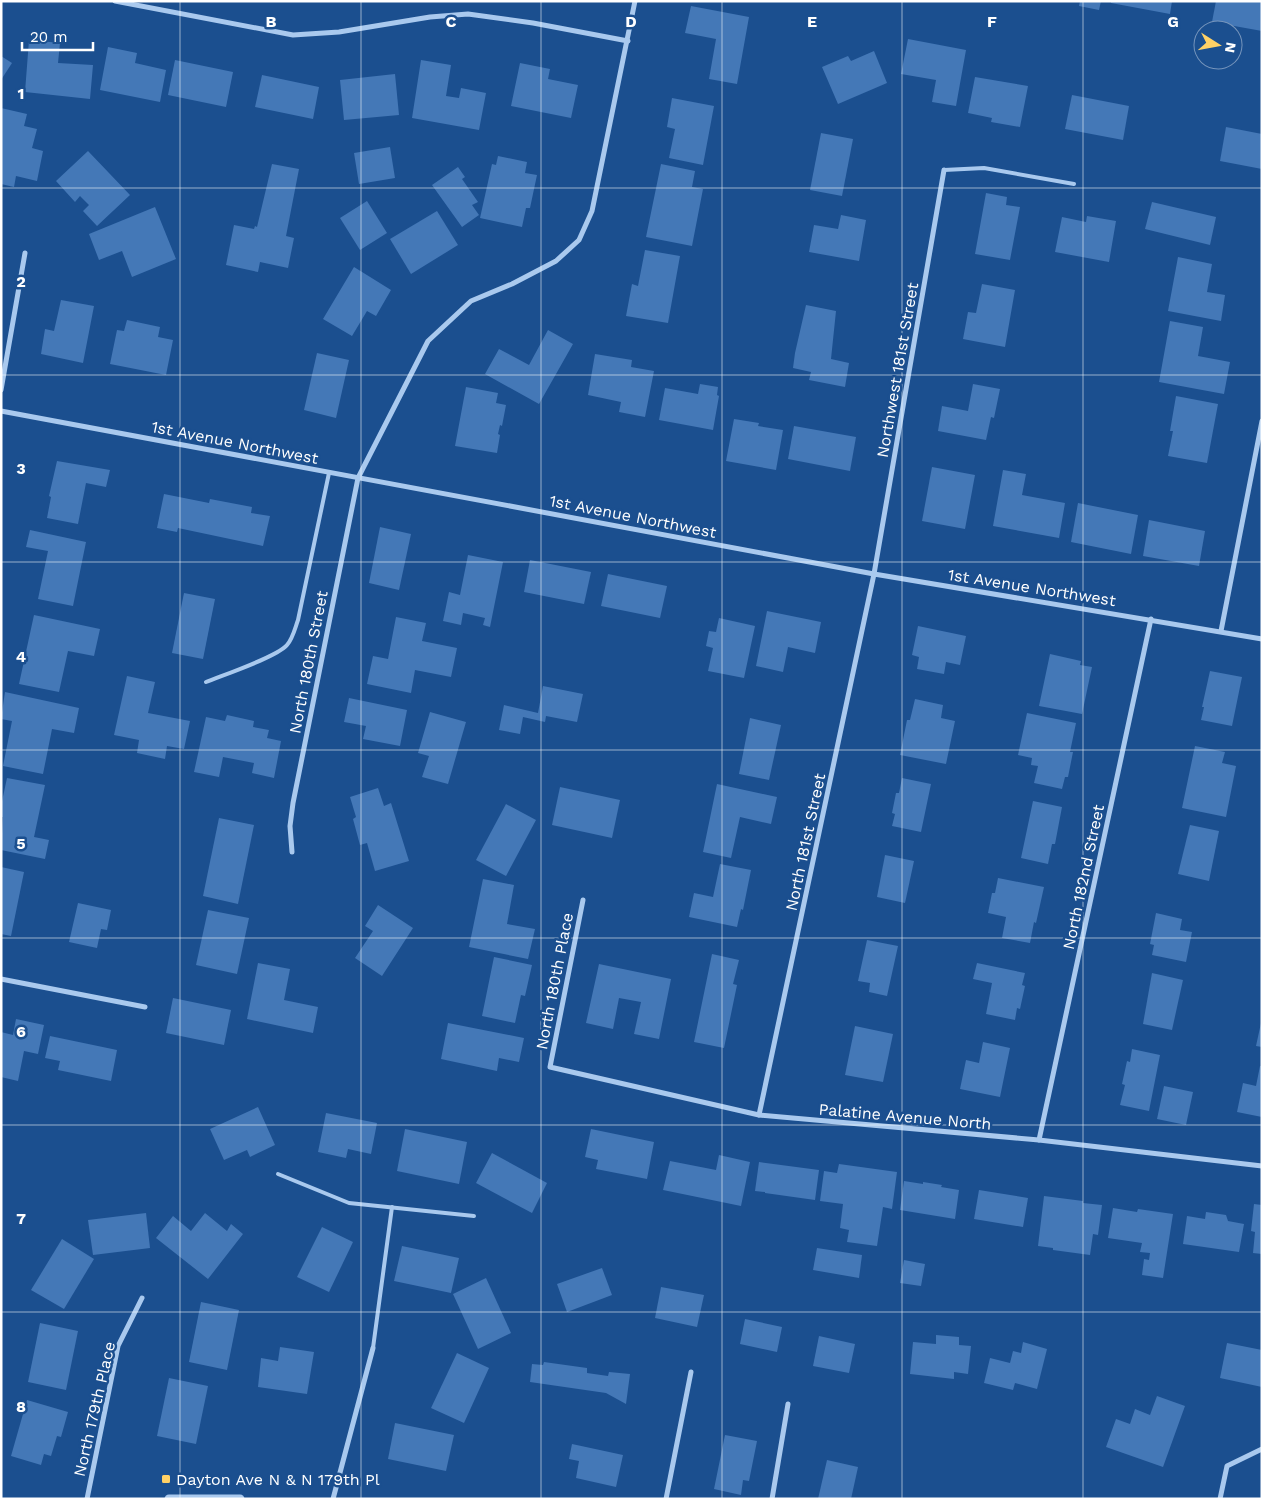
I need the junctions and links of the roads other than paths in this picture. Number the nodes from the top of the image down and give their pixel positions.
1 (115, 1) edge
2 (635, 1) edge
3 (628, 41) junction
4 (944, 170) joint
5 (1074, 184) dead end
6 (25, 253) dead end
7 (1, 390) edge
8 (1, 412) edge
9 (1262, 421) edge
10 (329, 472) junction
11 (358, 478) junction
12 (874, 574) junction
13 (1151, 619) junction
14 (1221, 632) junction
15 (1262, 639) edge
16 (206, 682) dead end
17 (292, 852) dead end
18 (583, 900) dead end
19 (1, 979) edge
20 (145, 1007) dead end
21 (550, 1067) joint
22 (760, 1116) junction
23 (1039, 1140) junction
24 (1262, 1166) edge
25 (278, 1174) dead end
26 (392, 1207) junction
27 (474, 1216) dead end
28 (142, 1298) dead end
29 (373, 1348) joint
30 (691, 1372) dead end
31 (788, 1404) dead end
32 (1262, 1449) edge
33 (87, 1499) edge
34 (169, 1499) edge
35 (240, 1499) edge
36 (333, 1499) edge
37 (666, 1499) edge
38 (772, 1499) edge
39 (1220, 1499) edge

1 - 3 street
2 - 3 street, North 180th Street
3 - 11 street, North 180th Street
4 - 5 lane
4 - 12 street, Northwest 181st Street
6 - 7 street
8 - 10 street, 1st Avenue Northwest
9 - 14 street
10 - 11 street, 1st Avenue Northwest
10 - 16 lane
11 - 12 street, 1st Avenue Northwest
11 - 17 street, North 180th Street
12 - 13 street, 1st Avenue Northwest
12 - 22 street, North 181st Street
13 - 14 street, 1st Avenue Northwest
13 - 23 street, North 182nd Street
14 - 15 street, 1st Avenue Northwest
18 - 21 street, North 180th Place
19 - 20 street
21 - 22 street, Palatine Avenue North
22 - 23 street, Palatine Avenue North
23 - 24 street, Palatine Avenue North
25 - 26 lane
26 - 27 lane
26 - 29 lane
28 - 33 street, North 179th Place
29 - 36 street
30 - 37 street
31 - 38 street
32 - 39 street
34 - 35 street

